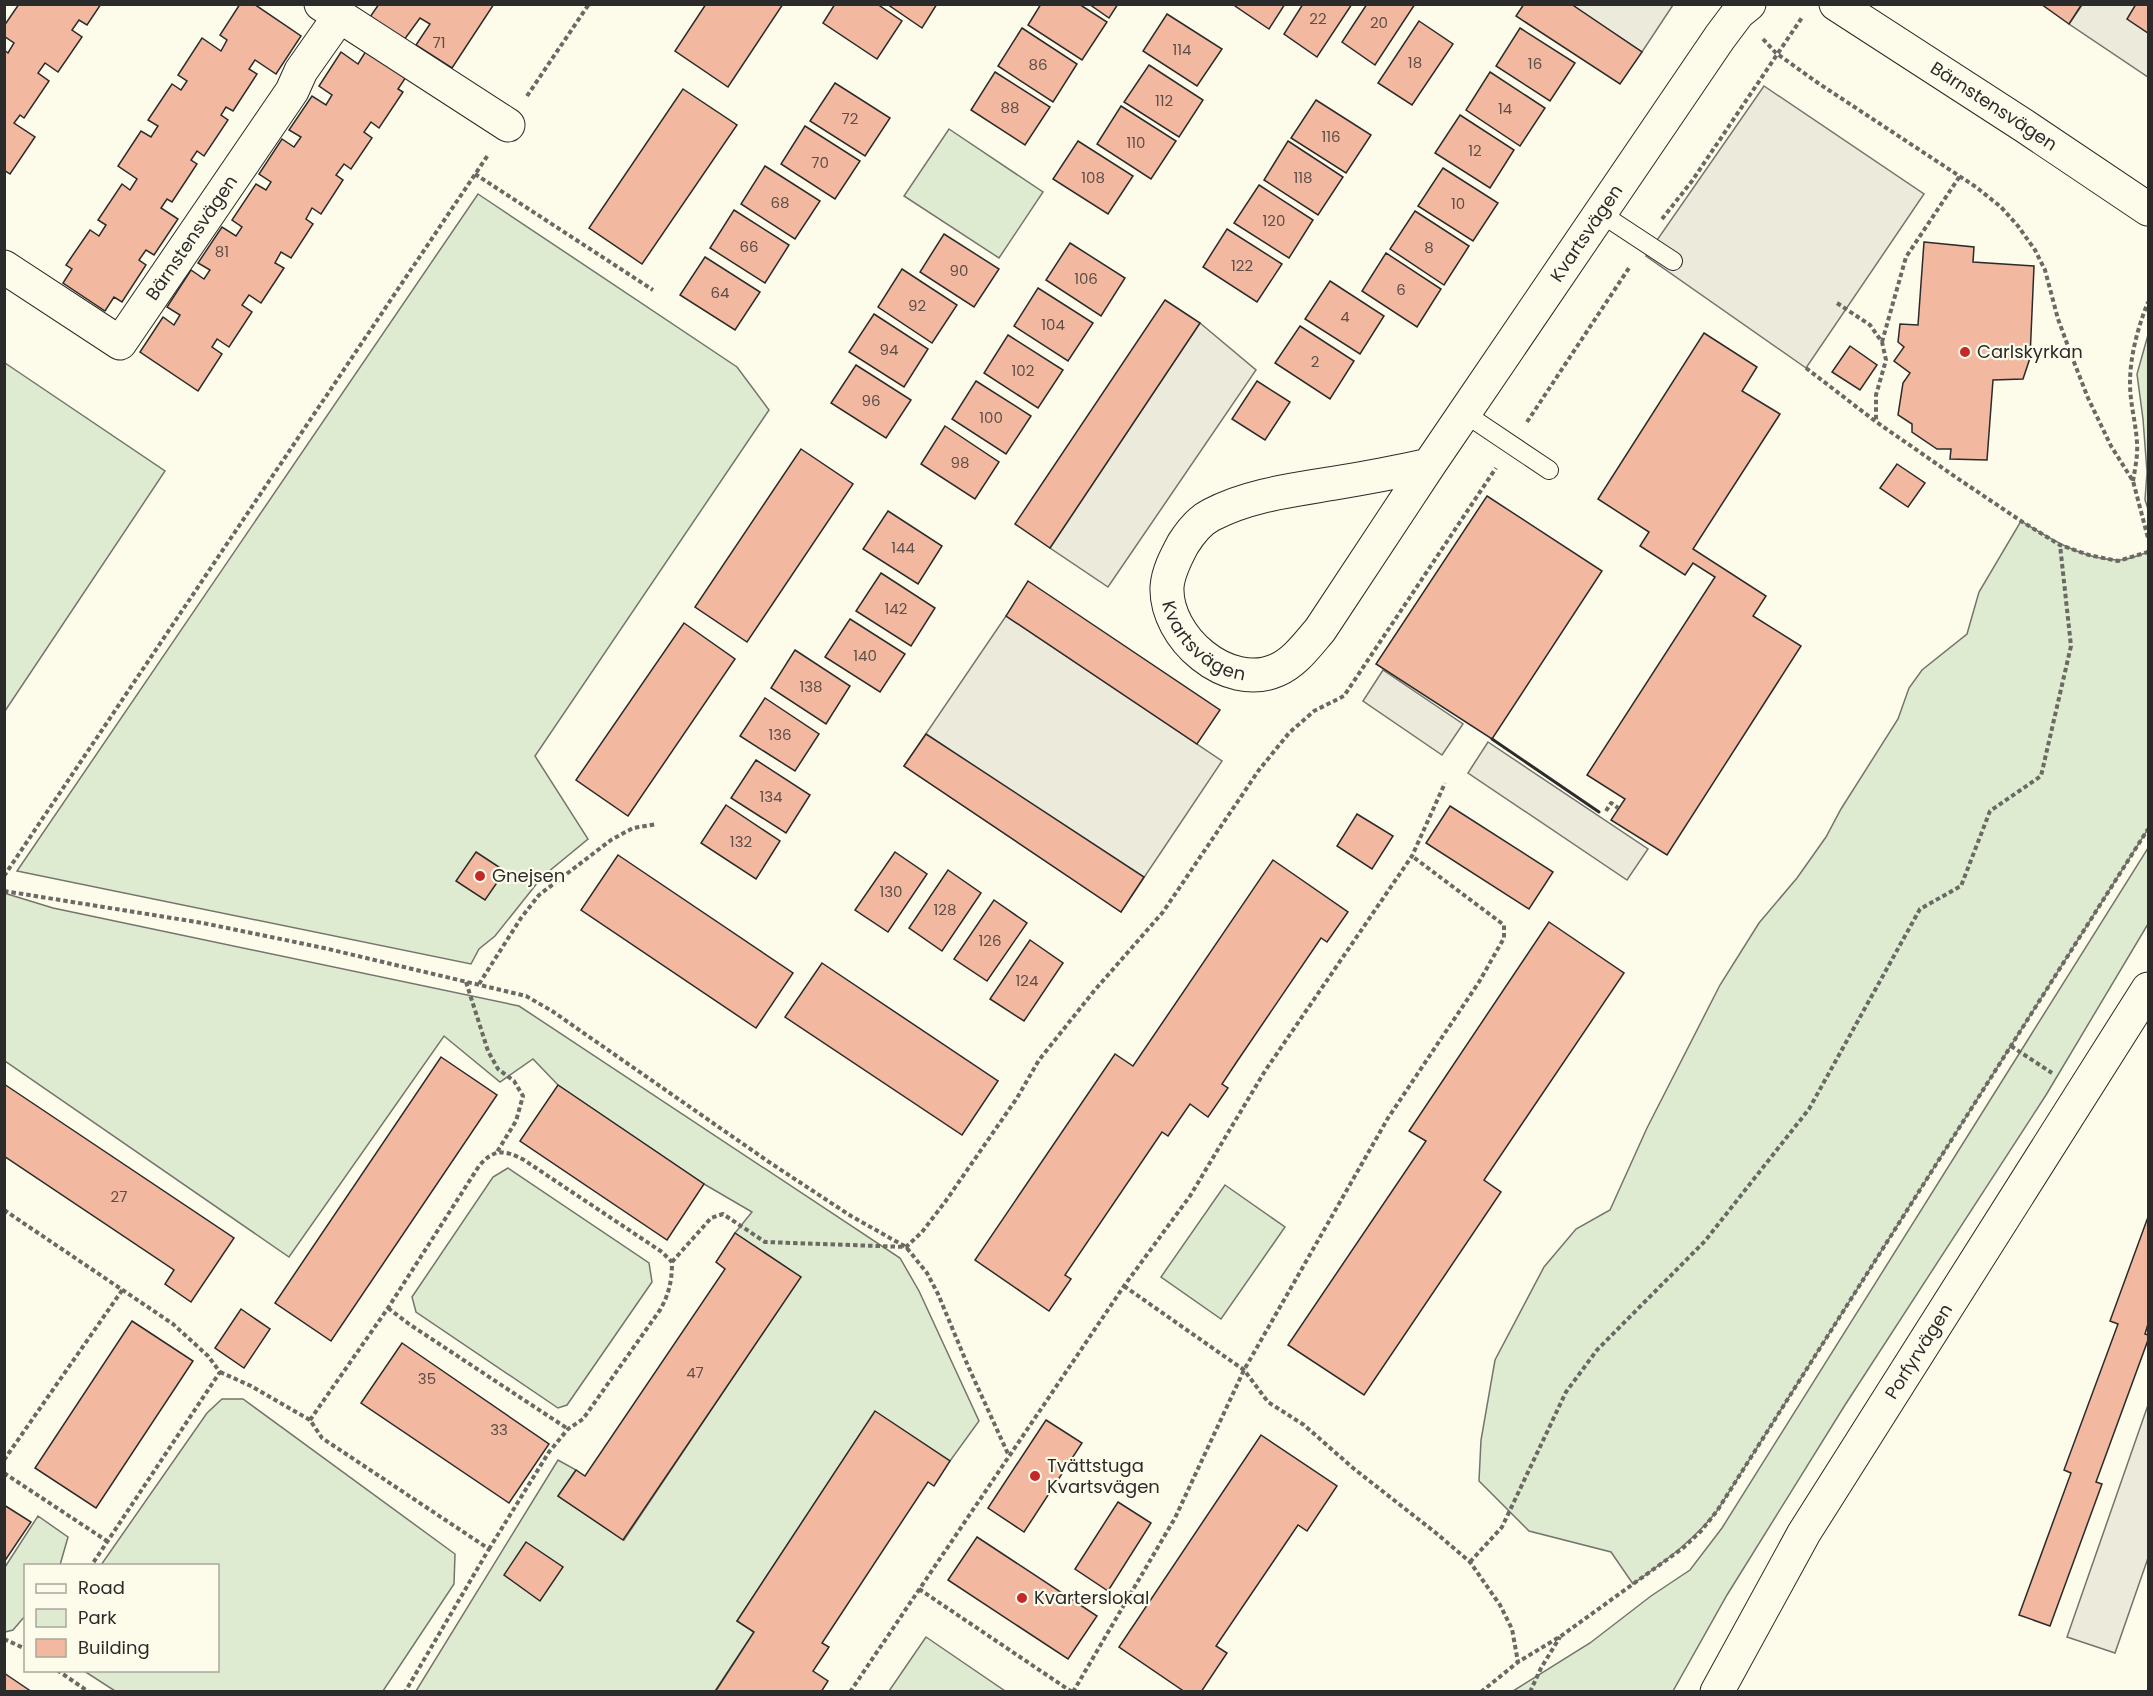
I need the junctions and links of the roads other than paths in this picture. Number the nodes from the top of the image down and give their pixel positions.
1 (1821, 8) edge
2 (1743, 9) edge
3 (330, 11) edge
4 (508, 125) road end
5 (2148, 209) edge
6 (1600, 213) junction
7 (1673, 261) dead end
8 (4, 267) edge
9 (1464, 413) junction
10 (1429, 465) junction
11 (1549, 470) dead end
12 (2148, 989) edge
13 (2140, 1024) edge
14 (1717, 1692) edge

1 - 5 street, Bärnstensvägen
2 - 6 street, Kvartsvägen
3 - 4 street, Bärnstensvägen
3 - 8 street, Bärnstensvägen
6 - 7 lane
6 - 9 street, Kvartsvägen
9 - 10 street, Kvartsvägen
9 - 11 lane
10 - 10 street, Kvartsvägen
12 - 13 street, Porfyrvägen
13 - 14 street, Porfyrvägen

